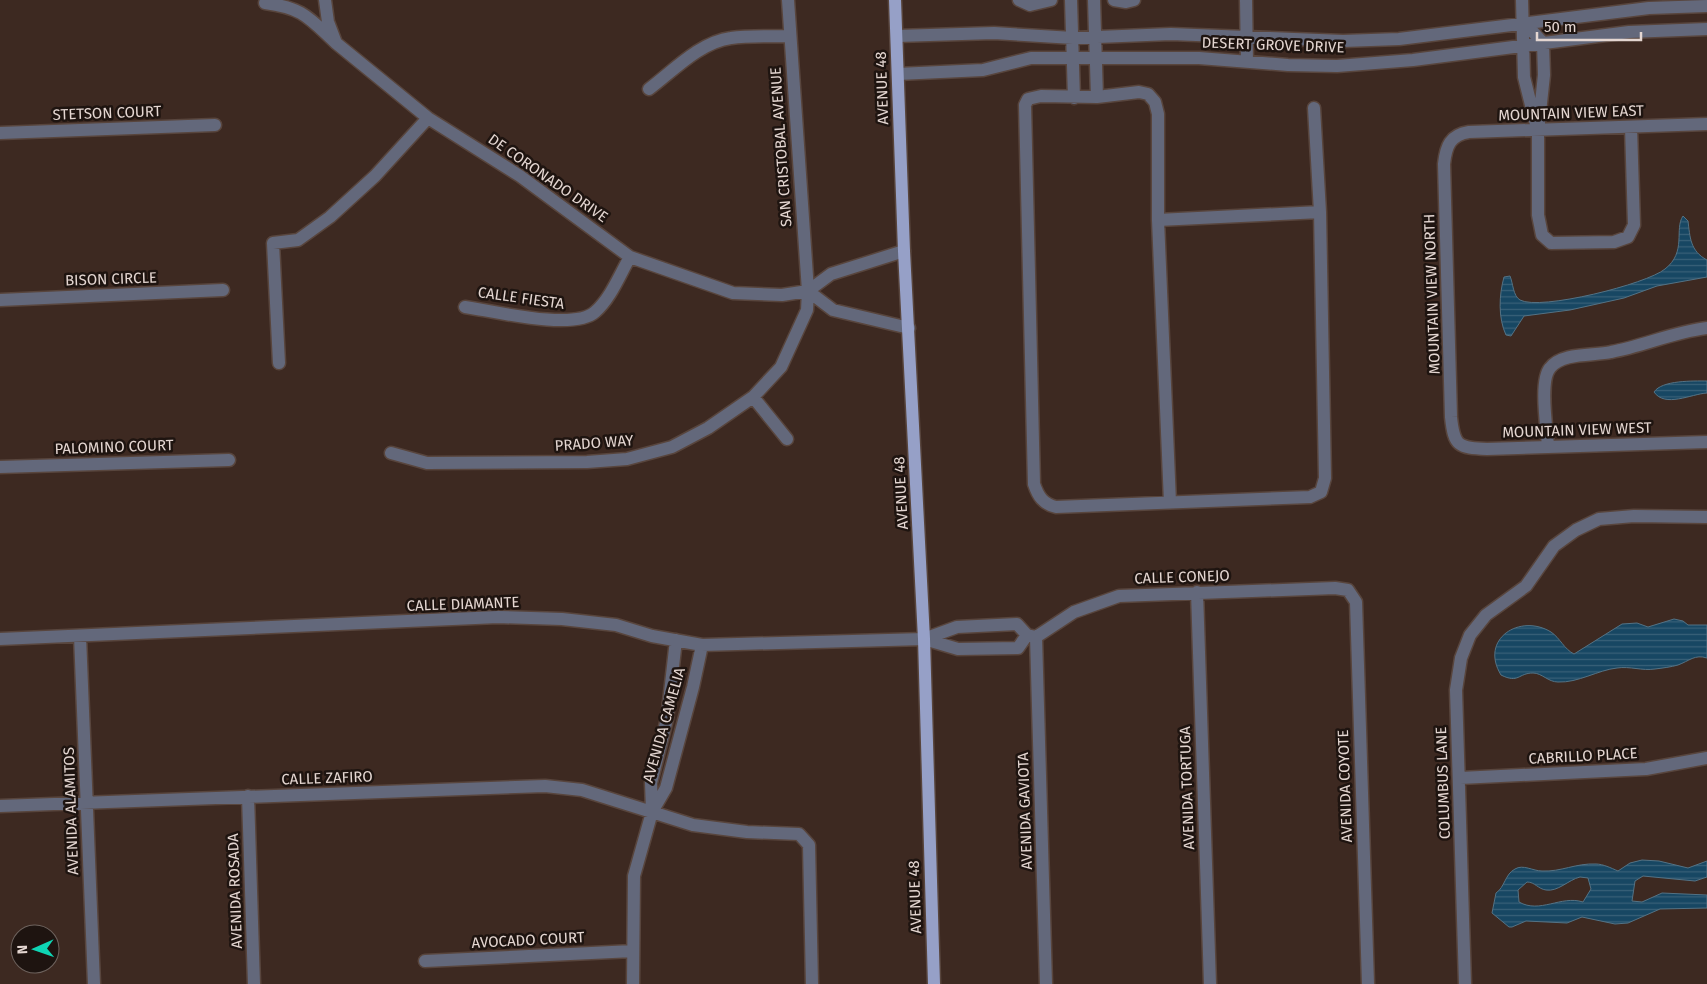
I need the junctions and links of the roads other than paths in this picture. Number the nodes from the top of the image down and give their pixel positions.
1 (325, 0) edge
2 (788, 0) edge
3 (895, 0) edge
4 (1019, 0) edge
5 (1051, 0) edge
6 (1071, 0) edge
7 (1094, 0) edge
8 (1114, 0) edge
9 (1134, 0) edge
10 (1246, 0) edge
11 (1522, 0) edge
12 (265, 3) dead end
13 (1707, 6) edge
14 (1524, 22) junction
15 (1707, 29) edge
16 (790, 36) junction
17 (897, 36) junction
18 (1030, 36) junction
19 (1095, 37) junction
20 (1247, 37) junction
21 (1073, 38) junction
22 (336, 43) junction
23 (1543, 43) junction
24 (1522, 45) junction
25 (1096, 57) junction
26 (1031, 58) junction
27 (1073, 58) junction
28 (1246, 62) junction
29 (898, 74) junction
30 (649, 88) dead end
31 (1097, 97) junction
32 (1074, 98) junction
33 (1314, 108) dead end
34 (428, 118) junction
35 (1707, 124) edge
36 (215, 125) dead end
37 (1631, 127) junction
38 (1538, 131) junction
39 (0, 133) edge
40 (1445, 150) joint
41 (1320, 212) junction
42 (1158, 220) junction
43 (904, 251) junction
44 (630, 257) junction
45 (223, 290) dead end
46 (808, 291) junction
47 (0, 300) edge
48 (464, 306) dead end
49 (908, 328) junction
50 (1707, 328) edge
51 (279, 363) dead end
52 (753, 397) junction
53 (1453, 436) joint
54 (787, 439) dead end
55 (1707, 442) edge
56 (1548, 447) junction
57 (391, 452) dead end
58 (229, 460) dead end
59 (0, 467) edge
60 (1170, 502) junction
61 (1707, 517) edge
62 (1348, 590) joint
63 (1197, 592) junction
64 (80, 636) junction
65 (1031, 636) junction
66 (0, 639) edge
67 (924, 639) junction
68 (676, 640) junction
69 (702, 645) junction
70 (669, 704) junction
71 (688, 708) junction
72 (1707, 758) edge
73 (1460, 778) junction
74 (248, 796) junction
75 (87, 803) junction
76 (0, 806) edge
77 (652, 812) junction
78 (633, 950) junction
79 (425, 961) dead end
80 (94, 984) edge
81 (254, 984) edge
82 (633, 984) edge
83 (812, 984) edge
84 (934, 984) edge
85 (1046, 984) edge
86 (1210, 984) edge
87 (1368, 984) edge
88 (1465, 984) edge

1 - 22 street
2 - 16 street, SAN CRISTOBAL AVENUE
3 - 17 main road, AVENUE 48
4 - 5 street
6 - 21 street
7 - 19 street
8 - 9 street
10 - 20 street
11 - 14 street
12 - 22 street, DE CORONADO DRIVE
13 - 14 street, DESERT GROVE DRIVE
14 - 20 street, DESERT GROVE DRIVE
14 - 23 street
14 - 24 street
15 - 23 street, DESERT GROVE DRIVE
16 - 30 street
16 - 46 street, SAN CRISTOBAL AVENUE
17 - 18 street, DESERT GROVE DRIVE
17 - 29 main road, AVENUE 48
18 - 21 street, DESERT GROVE DRIVE
18 - 26 street
19 - 20 street, DESERT GROVE DRIVE
19 - 21 street, DESERT GROVE DRIVE
19 - 25 street
20 - 28 street
21 - 27 street
22 - 34 street, DE CORONADO DRIVE
23 - 24 street, DESERT GROVE DRIVE
23 - 38 street
24 - 28 street, DESERT GROVE DRIVE
24 - 38 street
25 - 27 street, DESERT GROVE DRIVE
25 - 28 street, DESERT GROVE DRIVE
25 - 31 street
26 - 27 street, DESERT GROVE DRIVE
26 - 29 street, DESERT GROVE DRIVE
27 - 32 street
29 - 43 main road, AVENUE 48
31 - 32 street
31 - 42 street
32 - 60 street
33 - 41 street
34 - 44 street, DE CORONADO DRIVE
34 - 51 street
35 - 37 street, MOUNTAIN VIEW EAST
36 - 39 street, STETSON COURT
37 - 38 street, MOUNTAIN VIEW EAST
37 - 38 street
38 - 40 street, MOUNTAIN VIEW EAST
40 - 53 street, MOUNTAIN VIEW NORTH
41 - 42 street
41 - 60 street
42 - 60 street
43 - 46 street, DE CORONADO DRIVE
43 - 49 main road, AVENUE 48
44 - 46 street, DE CORONADO DRIVE
44 - 48 street, CALLE FIESTA
45 - 47 street, BISON CIRCLE
46 - 49 street
46 - 52 street, PRADO WAY
49 - 67 main road, AVENUE 48
50 - 56 street
52 - 54 street
52 - 57 street, PRADO WAY
53 - 56 street, MOUNTAIN VIEW WEST
55 - 56 street, MOUNTAIN VIEW WEST
58 - 59 street, PALOMINO COURT
61 - 73 street, COLUMBUS LANE
62 - 63 street, CALLE CONEJO
62 - 87 street, AVENIDA COYOTE
63 - 65 street, CALLE CONEJO
63 - 86 street, AVENIDA TORTUGA
64 - 66 street, CALLE DIAMANTE
64 - 68 street, CALLE DIAMANTE
64 - 75 street, AVENIDA ALAMITOS
65 - 67 street, CALLE CONEJO
65 - 67 street
65 - 85 street, AVENIDA GAVIOTA
67 - 69 street, CALLE DIAMANTE
67 - 84 main road, AVENUE 48
68 - 69 street, CALLE DIAMANTE
68 - 70 street, AVENIDA CAMELIA
69 - 71 street, AVENIDA CAMELIA
70 - 71 street
70 - 77 street, AVENIDA CAMELIA
71 - 77 street, AVENIDA CAMELIA
72 - 73 street, CABRILLO PLACE
73 - 88 street, COLUMBUS LANE
74 - 75 street, CALLE ZAFIRO
74 - 77 street, CALLE ZAFIRO
74 - 81 street, AVENIDA ROSADA
75 - 76 street, CALLE ZAFIRO
75 - 80 street, AVENIDA ALAMITOS
77 - 78 street, AVENIDA CAMELIA
77 - 83 street, CALLE ZAFIRO
78 - 79 street, AVOCADO COURT
78 - 82 street, AVENIDA CAMELIA

